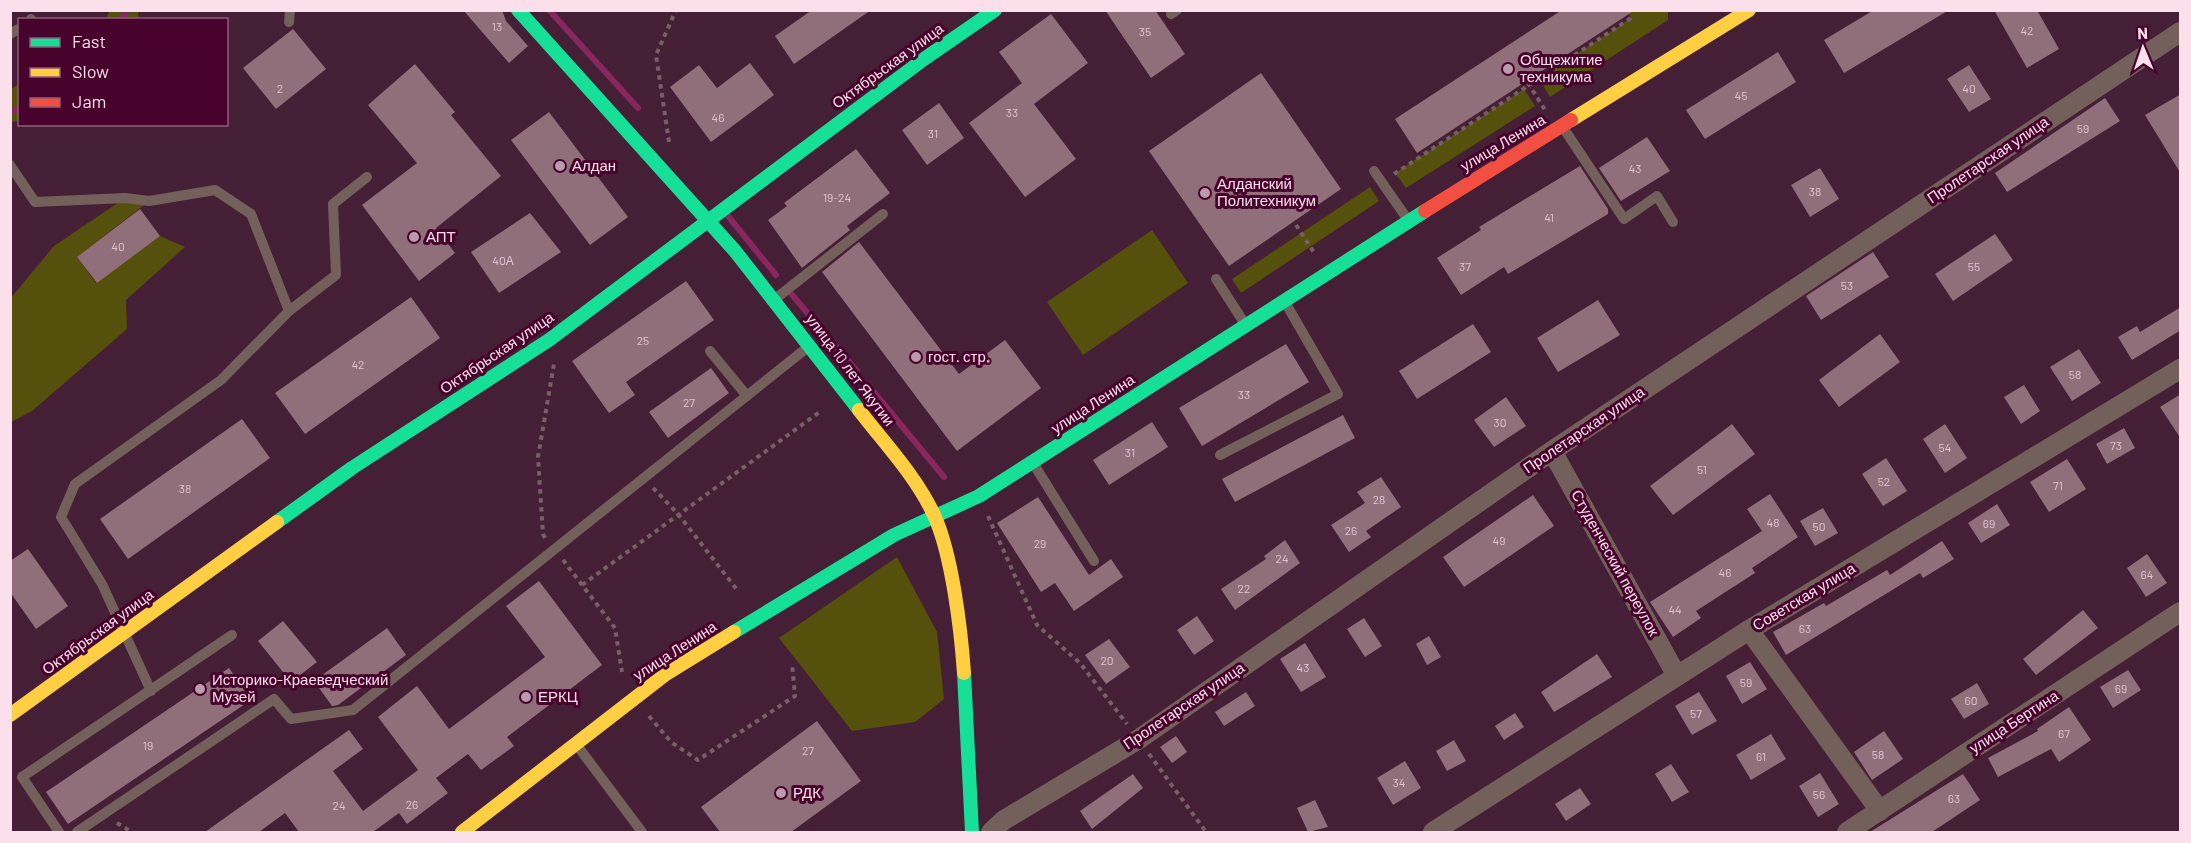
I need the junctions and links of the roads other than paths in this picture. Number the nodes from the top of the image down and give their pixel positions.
1 (290, 10) edge
2 (518, 10) edge
3 (995, 10) edge
4 (1749, 10) edge
5 (1705, 17) dead end
6 (289, 22) dead end
7 (1714, 31) junction
8 (2181, 32) edge
9 (1559, 128) junction
10 (10, 165) edge
11 (1374, 171) dead end
12 (367, 177) dead end
13 (883, 214) dead end
14 (1408, 221) junction
15 (710, 222) junction
16 (1673, 222) dead end
17 (1216, 279) dead end
18 (775, 299) junction
19 (1284, 299) junction
20 (289, 311) junction
21 (1245, 324) junction
22 (810, 345) junction
23 (710, 351) dead end
24 (2181, 369) edge
25 (747, 396) junction
26 (1552, 451) junction
27 (1220, 455) dead end
28 (1033, 463) junction
29 (934, 517) junction
30 (1094, 561) dead end
31 (2181, 612) edge
32 (1749, 630) junction
33 (126, 632) junction
34 (232, 635) dead end
35 (1677, 676) junction
36 (151, 691) junction
37 (10, 715) edge
38 (576, 744) junction
39 (1880, 811) junction
40 (59, 832) edge
41 (77, 832) edge
42 (462, 832) edge
43 (642, 832) edge
44 (972, 832) edge
45 (991, 832) edge
46 (1433, 832) edge
47 (1847, 832) edge

1 - 6 lane
2 - 15 main road, улица 10 лет Якутии
3 - 15 main road, Октябрьская улица
4 - 7 main road, улица Ленина
5 - 7 main road
7 - 9 main road, улица Ленина
8 - 26 street, Пролетарская улица
9 - 14 main road, улица Ленина
9 - 16 lane
10 - 20 lane
11 - 14 lane
12 - 20 lane
13 - 18 lane
14 - 19 main road, улица Ленина
15 - 18 main road, улица 10 лет Якутии
15 - 33 main road, Октябрьская улица
17 - 21 lane
18 - 22 main road, улица 10 лет Якутии
19 - 21 main road, улица Ленина
19 - 27 lane
20 - 33 lane
21 - 28 main road, улица Ленина
22 - 25 lane
22 - 29 main road, улица 10 лет Якутии
23 - 25 lane
24 - 32 street, Советская улица
25 - 41 lane
26 - 35 street, Студенческий переулок
26 - 45 street, Пролетарская улица
28 - 29 main road, улица Ленина
28 - 30 lane
29 - 38 main road, улица Ленина
29 - 44 main road, улица 10 лет Якутии
31 - 39 street, улица Бертина
32 - 35 street, Советская улица
32 - 39 street
33 - 36 lane
33 - 37 main road, Октябрьская улица
34 - 36 lane
35 - 46 street, Советская улица
36 - 40 lane
38 - 42 main road, улица Ленина
38 - 43 lane
39 - 47 street, улица Бертина

